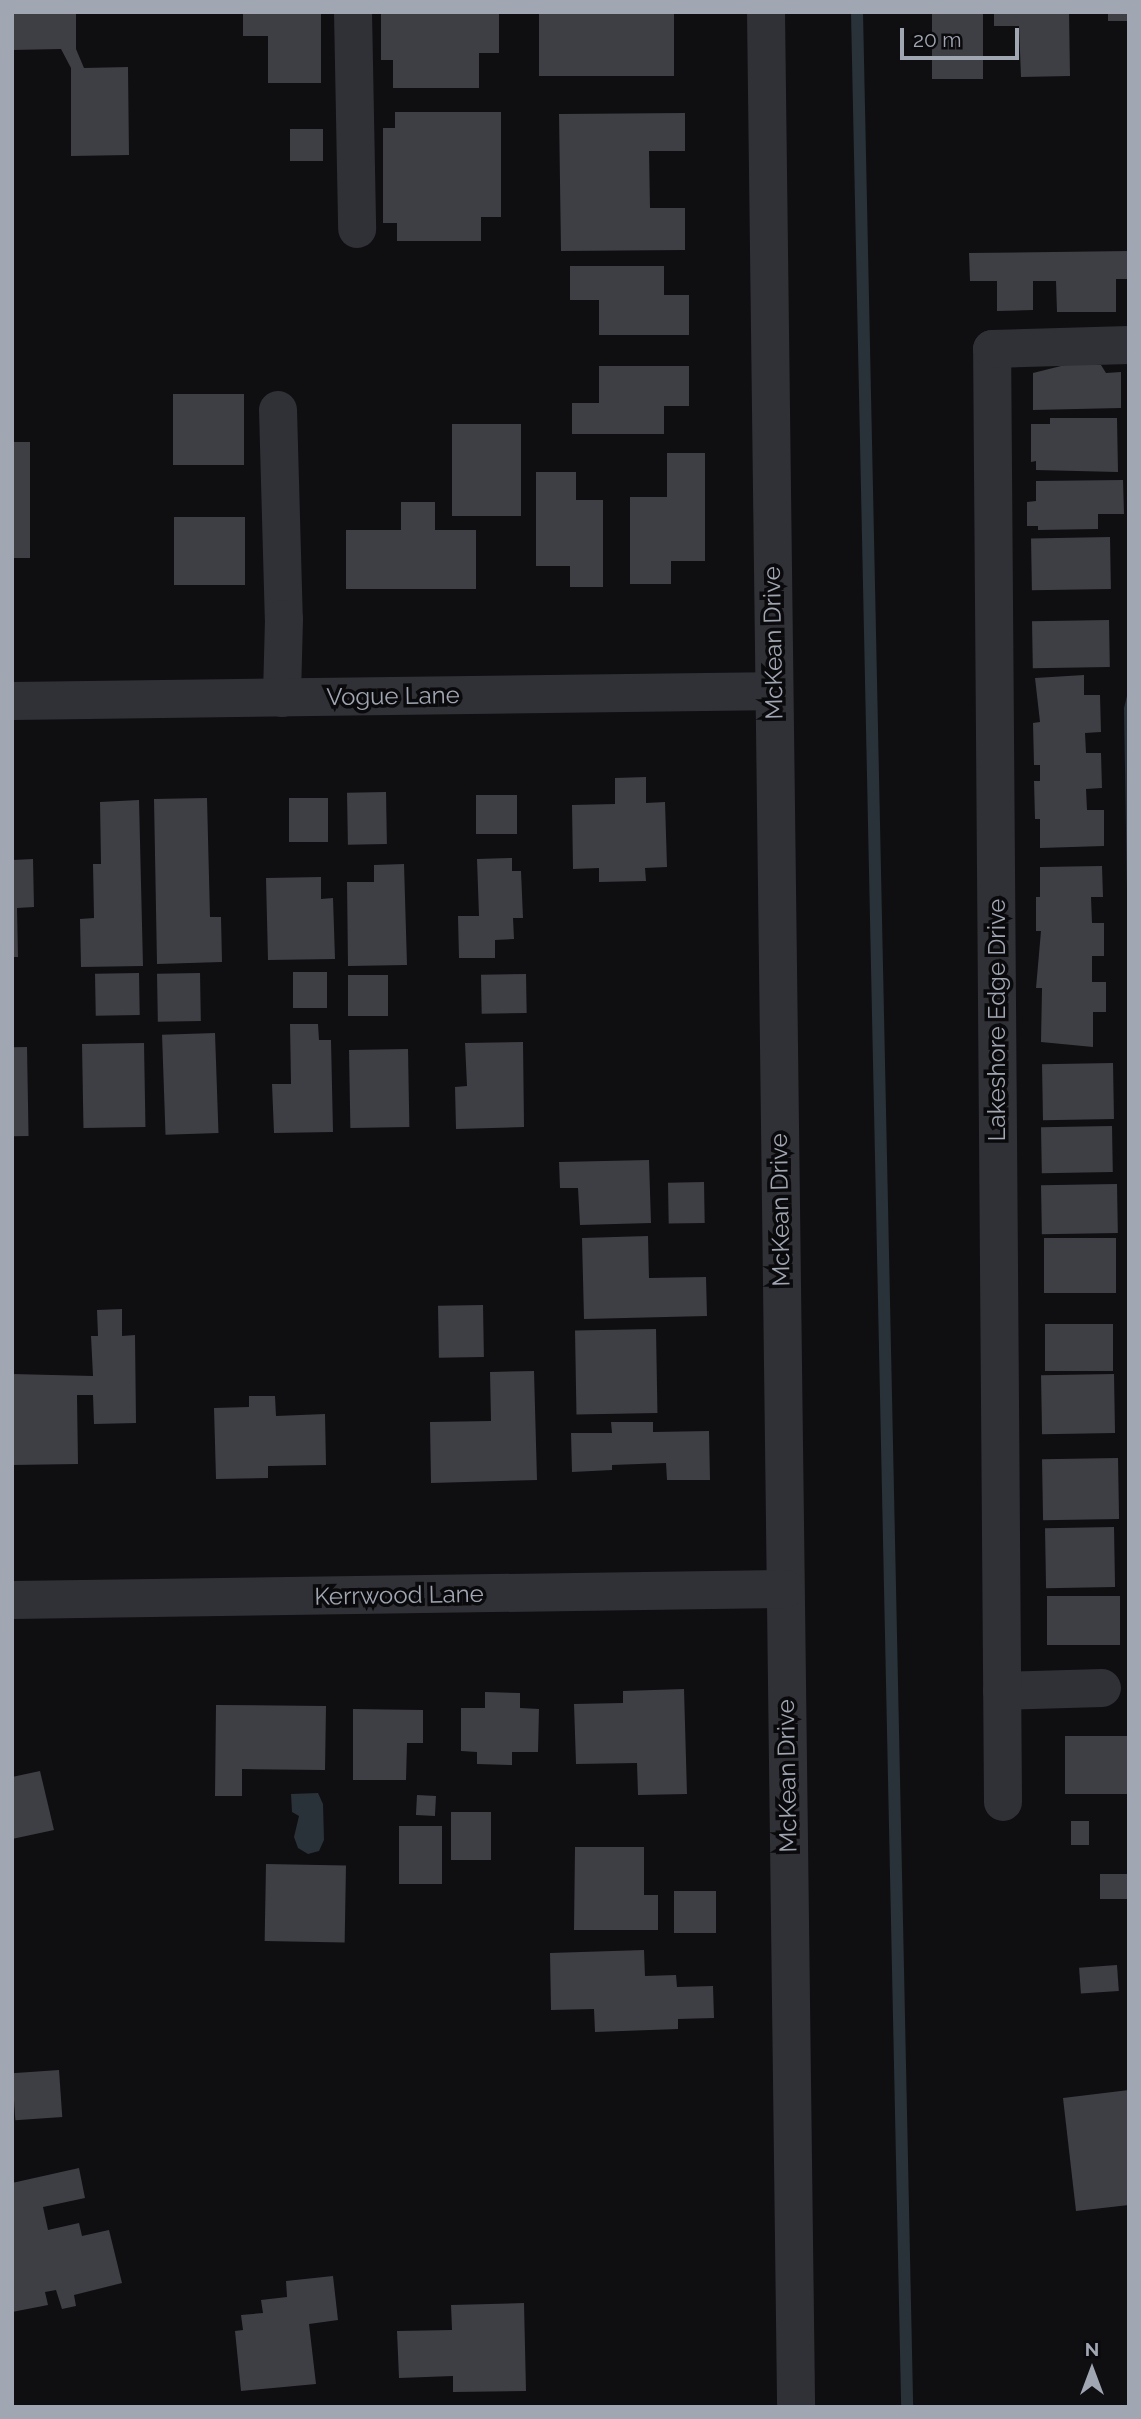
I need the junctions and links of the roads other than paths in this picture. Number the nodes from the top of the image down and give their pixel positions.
1 (353, 12) edge
2 (766, 12) edge
3 (357, 229) dead end
4 (1129, 345) edge
5 (278, 410) dead end
6 (773, 691) junction
7 (282, 698) junction
8 (12, 701) edge
9 (785, 1589) junction
10 (12, 1600) edge
11 (1102, 1688) dead end
12 (1002, 1691) junction
13 (1003, 1802) dead end
14 (796, 2407) edge

1 - 3 street
2 - 6 street, McKean Drive
4 - 12 street, Lakeshore Edge Drive
5 - 7 street
6 - 7 street, Vogue Lane
6 - 9 street, McKean Drive
7 - 8 street, Vogue Lane
9 - 10 street, Kerrwood Lane
9 - 14 street, McKean Drive
11 - 12 street
12 - 13 street, Lakeshore Edge Drive

